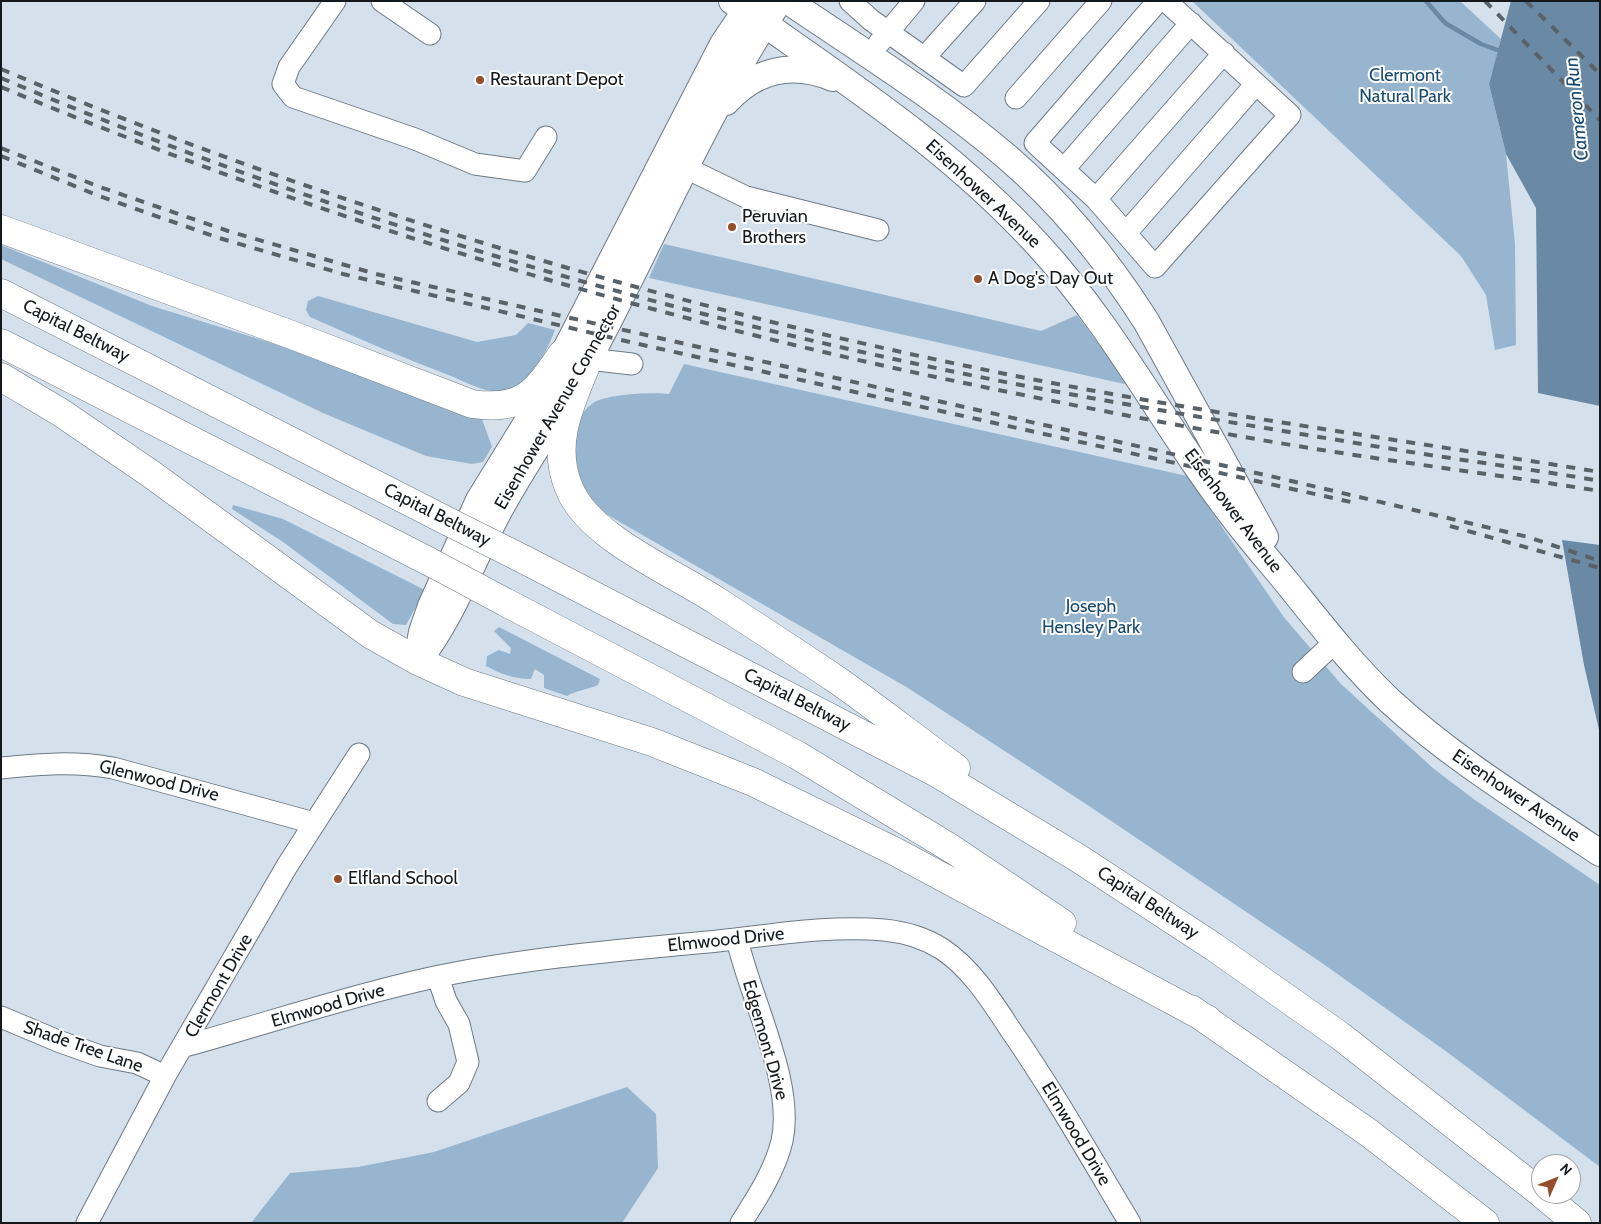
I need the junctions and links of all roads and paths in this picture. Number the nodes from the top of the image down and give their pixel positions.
1 (335, 1) edge
2 (382, 1) edge
3 (780, 1) edge
4 (788, 1) edge
5 (914, 1) edge
6 (975, 1) edge
7 (1039, 1) edge
8 (1101, 1) edge
9 (1158, 1) edge
10 (1166, 1) edge
11 (852, 2) edge
12 (748, 9) edge
13 (1191, 24) junction
14 (887, 31) junction
15 (430, 34) dead end
16 (1224, 53) junction
17 (868, 56) junction
18 (924, 58) junction
19 (1256, 84) junction
20 (860, 90) junction
21 (1016, 98) dead end
22 (713, 116) junction
23 (546, 137) dead end
24 (686, 168) junction
25 (1064, 169) junction
26 (1101, 205) junction
27 (1, 229) edge
28 (878, 230) dead end
29 (1081, 232) junction
30 (1126, 233) junction
31 (1, 293) edge
32 (1, 343) edge
33 (579, 360) junction
34 (632, 364) dead end
35 (1, 377) edge
36 (1289, 585) junction
37 (1335, 642) junction
38 (418, 661) junction
39 (1303, 672) dead end
40 (359, 754) dead end
41 (1, 768) edge
42 (314, 823) junction
43 (1594, 849) edge
44 (1078, 858) junction
45 (737, 939) junction
46 (438, 977) junction
47 (1, 1016) edge
48 (1207, 1019) junction
49 (185, 1046) junction
50 (165, 1076) junction
51 (438, 1101) dead end
52 (1531, 1186) edge
53 (1553, 1204) edge
54 (87, 1223) edge
55 (741, 1223) edge
56 (1130, 1223) edge
57 (1485, 1223) edge
58 (1577, 1223) edge

1 - 23 street
2 - 15 street
3 - 12 main road, Eisenhower Avenue Connector
4 - 17 main road, Eisenhower Avenue
5 - 14 street
6 - 18 street
7 - 18 street
8 - 21 street
9 - 25 street
10 - 13 street
11 - 14 street
12 - 20 main road, Eisenhower Avenue
12 - 22 main road, Eisenhower Avenue Connector
12 - 33 main road, Eisenhower Avenue Connector
13 - 16 street
13 - 25 street
14 - 17 street
14 - 18 street
16 - 19 street
16 - 26 street
17 - 29 main road, Eisenhower Avenue
19 - 30 street
19 - 30 street
20 - 22 main road
20 - 36 main road, Eisenhower Avenue
22 - 24 main road, Eisenhower Avenue Connector
24 - 28 street
24 - 33 main road, Eisenhower Avenue Connector
25 - 26 street
26 - 29 street
26 - 30 street
27 - 33 highway
29 - 36 main road, Eisenhower Avenue
31 - 44 highway, Capital Beltway, bridge
32 - 48 highway, bridge
33 - 34 street
33 - 38 main road, Eisenhower Avenue Connector
33 - 44 highway
35 - 38 highway
36 - 37 main road, Eisenhower Avenue
37 - 39 street
37 - 43 main road, Eisenhower Avenue
38 - 48 highway
40 - 42 street, Clermont Drive
41 - 42 street, Glenwood Drive
42 - 49 street, Clermont Drive
44 - 52 highway, Capital Beltway
45 - 46 street, Elmwood Drive
45 - 55 street, Edgemont Drive
45 - 56 street, Elmwood Drive
46 - 49 street, Elmwood Drive
46 - 51 street
47 - 50 street, Shade Tree Lane
48 - 57 highway
49 - 50 street, Clermont Drive
50 - 54 street, Clermont Drive
53 - 58 highway, Capital Beltway

